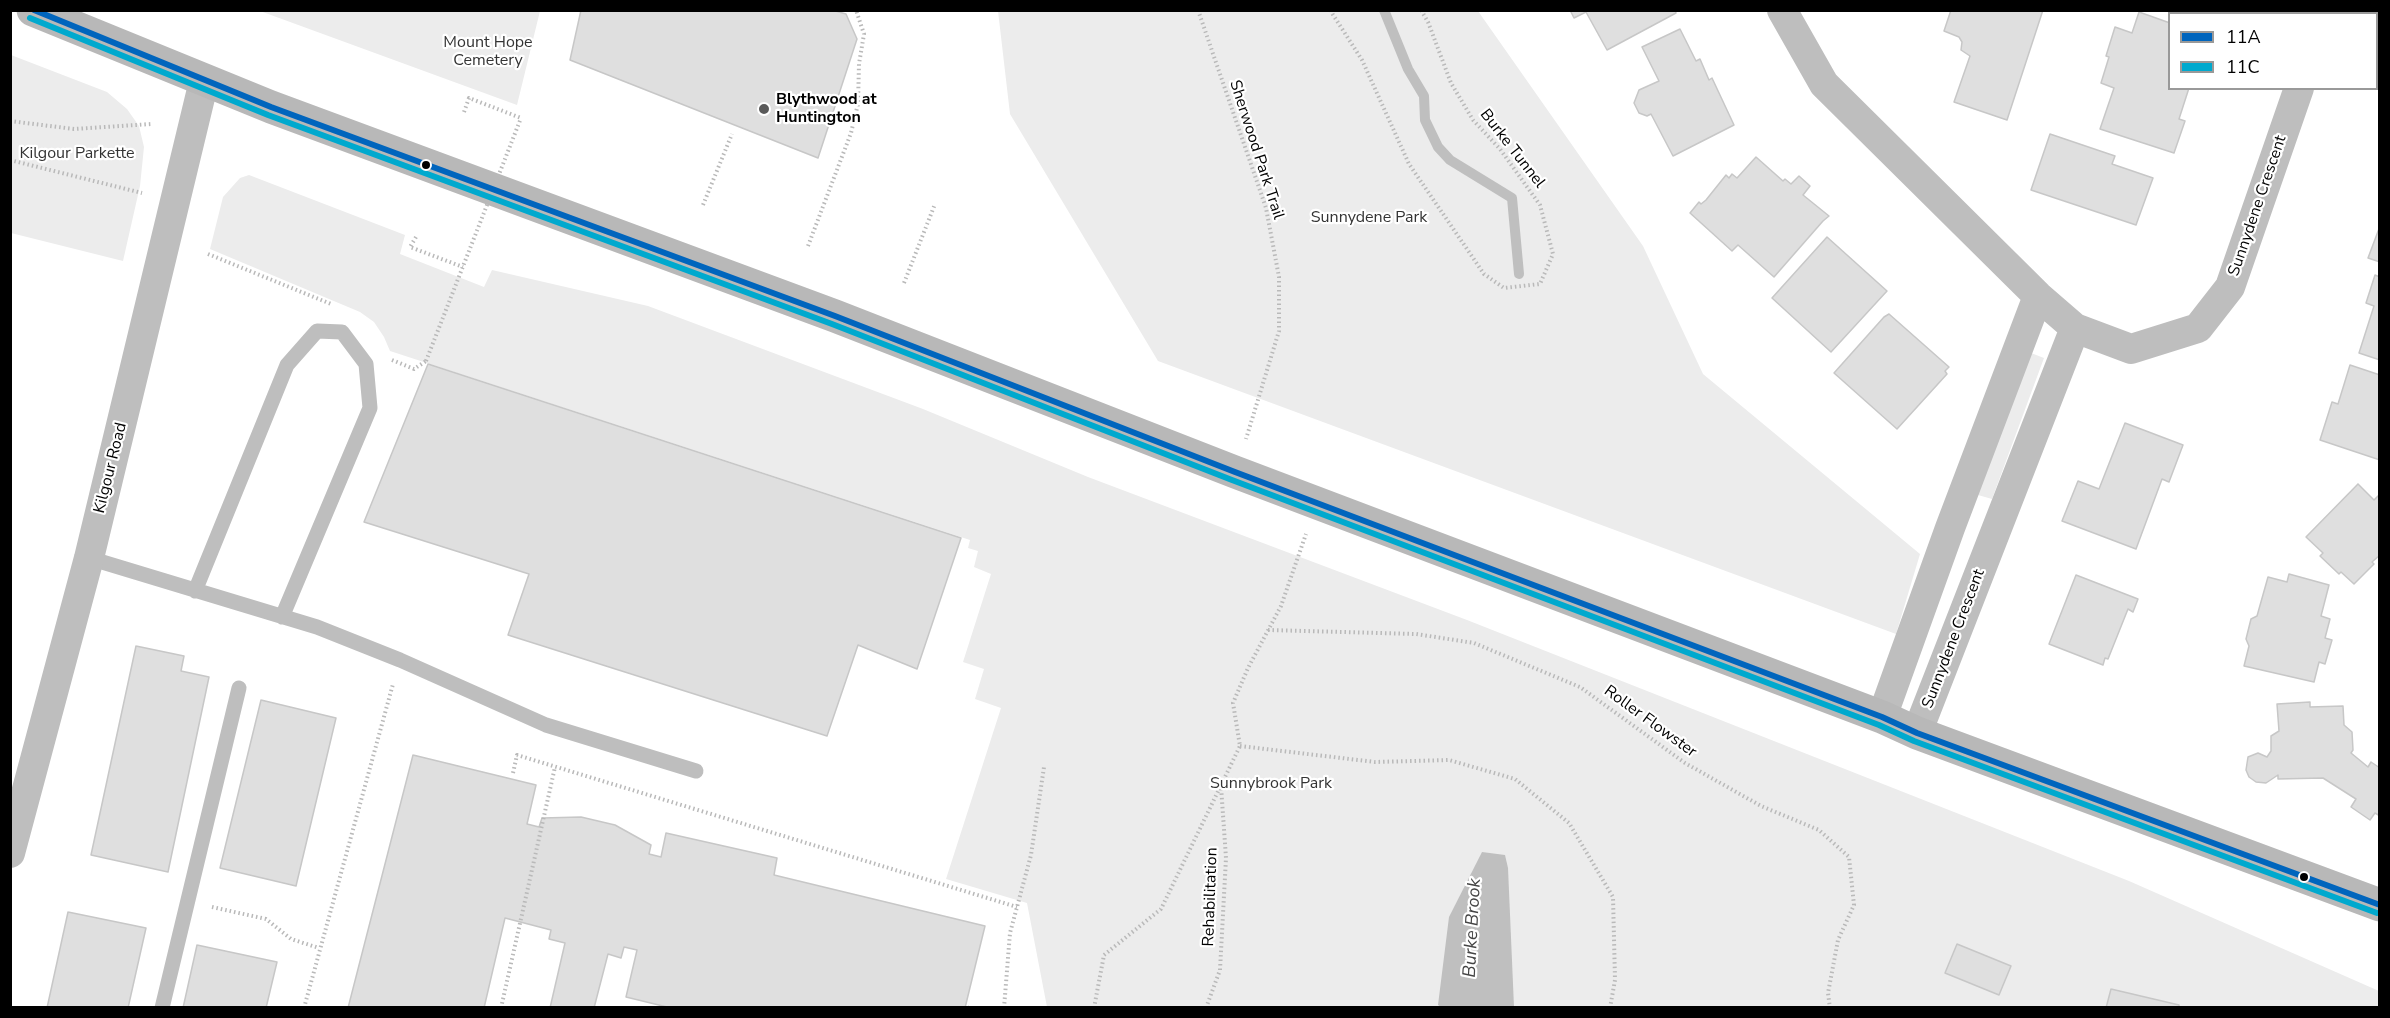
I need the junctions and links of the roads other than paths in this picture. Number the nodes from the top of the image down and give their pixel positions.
1 (33, 10) edge
2 (1782, 10) edge
3 (204, 81) junction
4 (2298, 90) edge
5 (2038, 296) junction
6 (2075, 328) junction
7 (1950, 528) junction
8 (1990, 544) junction
9 (89, 558) junction
10 (195, 591) junction
11 (282, 617) junction
12 (239, 688) dead end
13 (1882, 717) junction
14 (1917, 733) junction
15 (696, 771) dead end
16 (10, 853) edge
17 (2379, 905) edge
18 (162, 1008) edge

1 - 3 main road
2 - 5 street, Sunnydene Crescent
3 - 9 street, Kilgour Road
3 - 13 main road
4 - 6 street, Sunnydene Crescent
5 - 6 street, Sunnydene Crescent
5 - 7 street
6 - 8 street, Sunnydene Crescent
7 - 8 street
7 - 13 street
8 - 14 street, Sunnydene Crescent
9 - 10 lane
9 - 16 street, Kilgour Road
10 - 11 lane
10 - 11 lane
11 - 15 lane
12 - 18 lane
13 - 14 main road
14 - 17 main road

